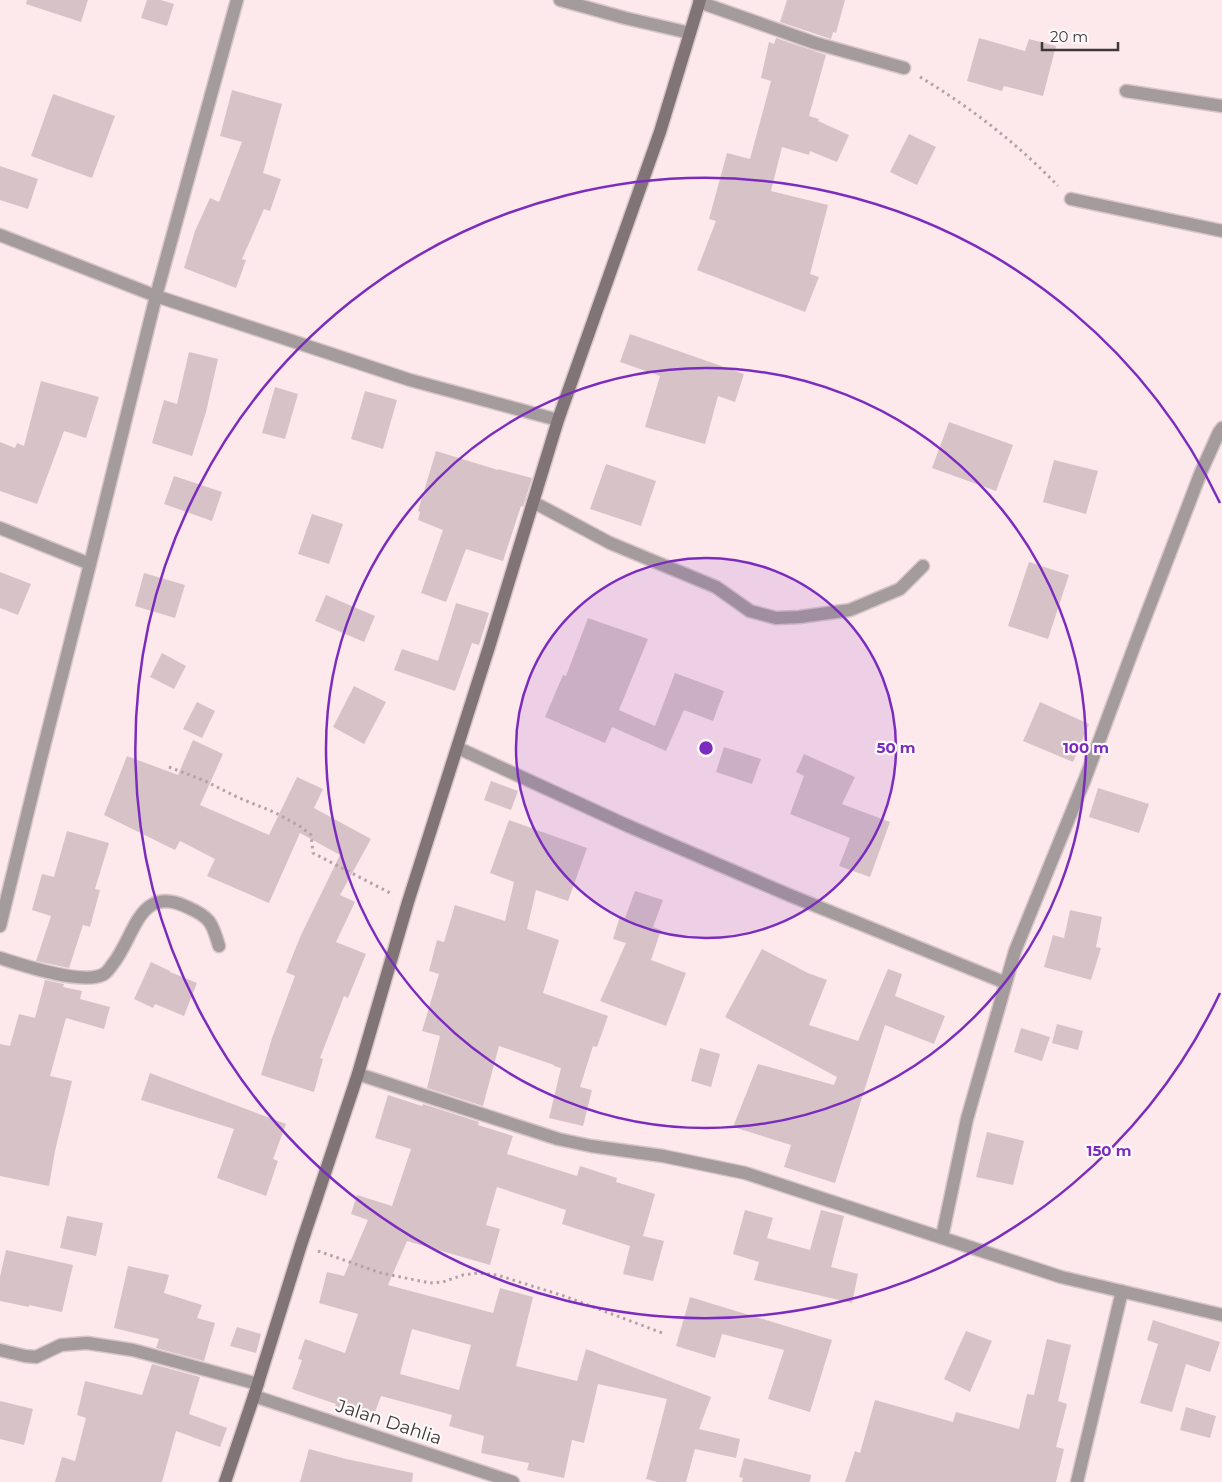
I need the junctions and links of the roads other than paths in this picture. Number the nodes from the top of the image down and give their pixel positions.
1 (237, 0) edge
2 (560, 0) edge
3 (700, 1) edge
4 (690, 33) junction
5 (904, 68) road end
6 (1126, 91) dead end
7 (1222, 106) edge
8 (1071, 199) road end
9 (1222, 230) edge
10 (0, 235) edge
11 (156, 296) junction
12 (558, 420) junction
13 (1222, 428) edge
14 (533, 502) junction
15 (0, 528) edge
16 (90, 564) junction
17 (923, 566) dead end
18 (458, 748) junction
19 (0, 926) edge
20 (219, 946) dead end
21 (0, 958) edge
22 (1006, 982) junction
23 (358, 1074) junction
24 (942, 1237) junction
25 (1122, 1291) junction
26 (1222, 1315) edge
27 (0, 1350) edge
28 (256, 1390) junction
29 (225, 1482) edge
30 (514, 1482) edge
31 (1077, 1482) edge

1 - 11 street
2 - 4 street
3 - 4 main road
3 - 5 street
4 - 12 main road
6 - 7 street
8 - 9 street
10 - 11 street
11 - 12 street
11 - 16 street
12 - 14 main road
13 - 22 street
14 - 17 street
14 - 18 main road
15 - 16 street
16 - 19 street
18 - 22 street
18 - 23 main road
20 - 21 street
22 - 24 street
23 - 24 street
23 - 28 main road
24 - 25 street
25 - 26 street
25 - 31 street
27 - 28 street, Jalan Dahlia
28 - 29 main road
28 - 30 street, Jalan Dahlia

